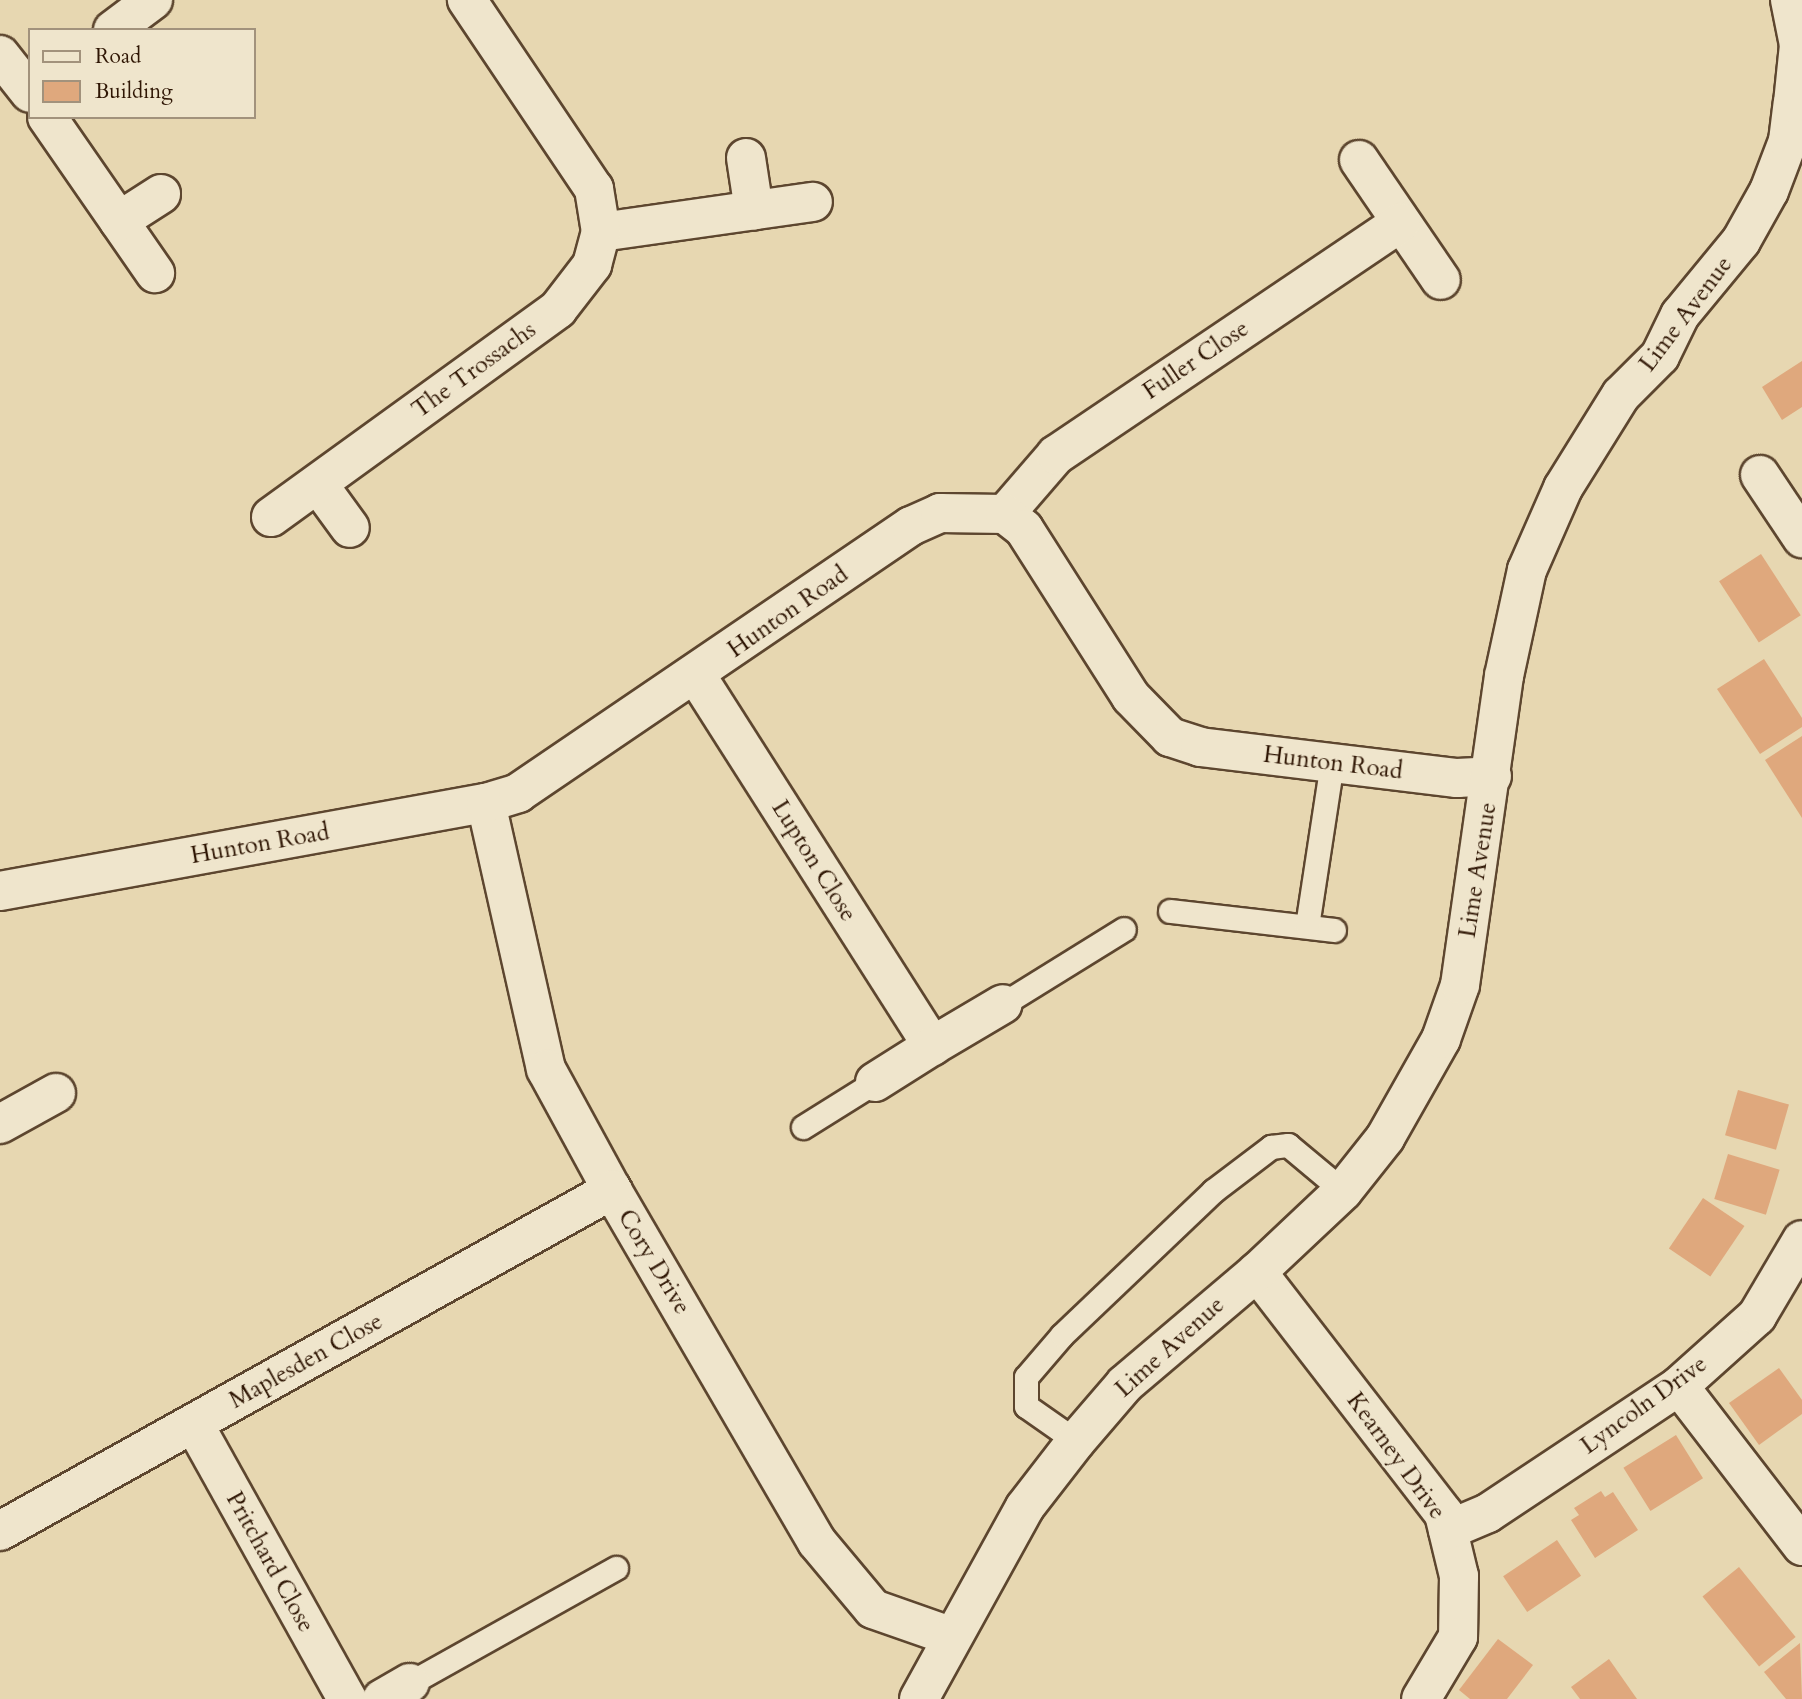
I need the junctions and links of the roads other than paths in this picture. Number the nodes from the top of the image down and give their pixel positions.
1 (153, 0) edge
2 (467, 0) edge
3 (1790, 0) edge
4 (116, 28) edge
5 (0, 55) edge
6 (28, 91) edge
7 (48, 119) edge
8 (746, 158) dead end
9 (1359, 160) dead end
10 (161, 194) dead end
11 (813, 202) dead end
12 (754, 210) junction
13 (120, 221) junction
14 (1401, 222) junction
15 (601, 232) junction
16 (155, 273) dead end
17 (1441, 280) dead end
18 (1760, 475) dead end
19 (318, 484) junction
20 (1005, 514) junction
21 (271, 517) dead end
22 (350, 528) dead end
23 (1802, 538) edge
24 (696, 675) junction
25 (1332, 762) junction
26 (1492, 776) junction
27 (486, 803) junction
28 (0, 891) edge
29 (1170, 911) dead end
30 (1307, 926) junction
31 (1124, 929) dead end
32 (1334, 930) dead end
33 (1003, 1003) joint
34 (932, 1046) junction
35 (875, 1082) joint
36 (56, 1093) dead end
37 (0, 1124) edge
38 (803, 1127) dead end
39 (612, 1190) junction
40 (1343, 1191) junction
41 (1802, 1240) edge
42 (1257, 1272) junction
43 (1679, 1386) junction
44 (194, 1424) junction
45 (1076, 1441) junction
46 (1448, 1530) junction
47 (0, 1531) edge
48 (1802, 1546) edge
49 (617, 1568) dead end
50 (950, 1636) junction
51 (396, 1691) edge
52 (347, 1699) edge
53 (919, 1699) edge
54 (1421, 1699) edge

1 - 4 street
2 - 15 street, The Trossachs
3 - 26 street, Lime Avenue
5 - 6 street
7 - 13 street
8 - 12 street
9 - 14 street
10 - 13 street
11 - 12 street
12 - 15 street
13 - 16 street
14 - 17 street
14 - 20 street, Fuller Close
15 - 19 street, The Trossachs
18 - 23 street
19 - 21 street, The Trossachs
19 - 22 street
20 - 24 street, Hunton Road
20 - 25 street, Hunton Road
24 - 27 street, Hunton Road
24 - 34 street, Lupton Close
25 - 26 street, Hunton Road
25 - 30 lane
26 - 40 street, Lime Avenue
27 - 28 street, Hunton Road
27 - 39 street, Cory Drive
29 - 30 lane
30 - 32 lane
31 - 33 lane
33 - 34 street
34 - 35 street
35 - 38 lane
36 - 37 street
39 - 44 street, Maplesden Close
39 - 50 street, Cory Drive
40 - 42 street, Lime Avenue
40 - 45 lane
41 - 43 street, Lyncoln Drive
42 - 45 street, Lime Avenue
42 - 46 street, Kearney Drive
43 - 46 street, Lyncoln Drive
43 - 48 street
44 - 47 street, Maplesden Close
44 - 52 street, Pritchard Close
45 - 50 street, Lime Avenue
46 - 54 street, Kearney Drive
49 - 51 lane
50 - 53 street, Lime Avenue

